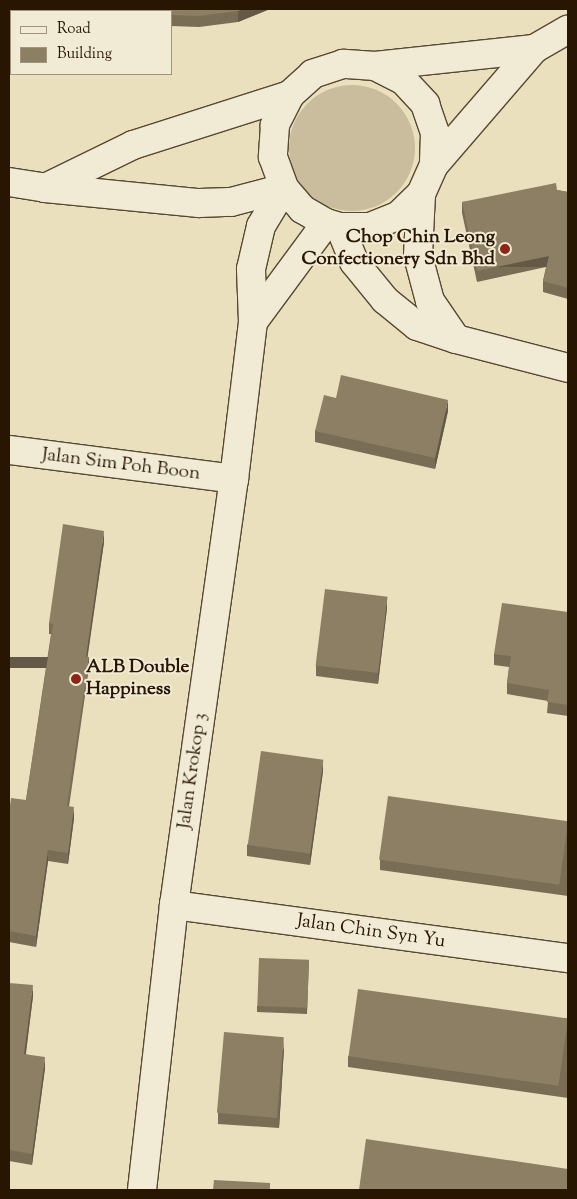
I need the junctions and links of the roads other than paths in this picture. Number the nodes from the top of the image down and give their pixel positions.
1 (568, 29) edge
2 (534, 49) junction
3 (375, 66) junction
4 (290, 95) junction
5 (434, 165) junction
6 (9, 182) edge
7 (44, 188) junction
8 (284, 188) junction
9 (421, 194) junction
10 (333, 225) junction
11 (253, 322) junction
12 (456, 339) junction
13 (568, 368) edge
14 (9, 450) edge
15 (234, 479) junction
16 (174, 905) junction
17 (568, 958) edge
18 (142, 1190) edge

1 - 2 street
2 - 3 street
2 - 5 street
3 - 4 street
3 - 5 street
4 - 7 street
4 - 8 street
5 - 9 street
6 - 7 street
7 - 8 street
8 - 10 street
8 - 11 street, Jalan Krokop 3
9 - 10 street
9 - 12 street
10 - 11 street, Jalan Krokop 3
10 - 12 street
11 - 15 street, Jalan Krokop 3
12 - 13 street
14 - 15 street, Jalan Sim Poh Boon
15 - 16 street, Jalan Krokop 3
16 - 17 street, Jalan Chin Syn Yu
16 - 18 street, Jalan Krokop 3

